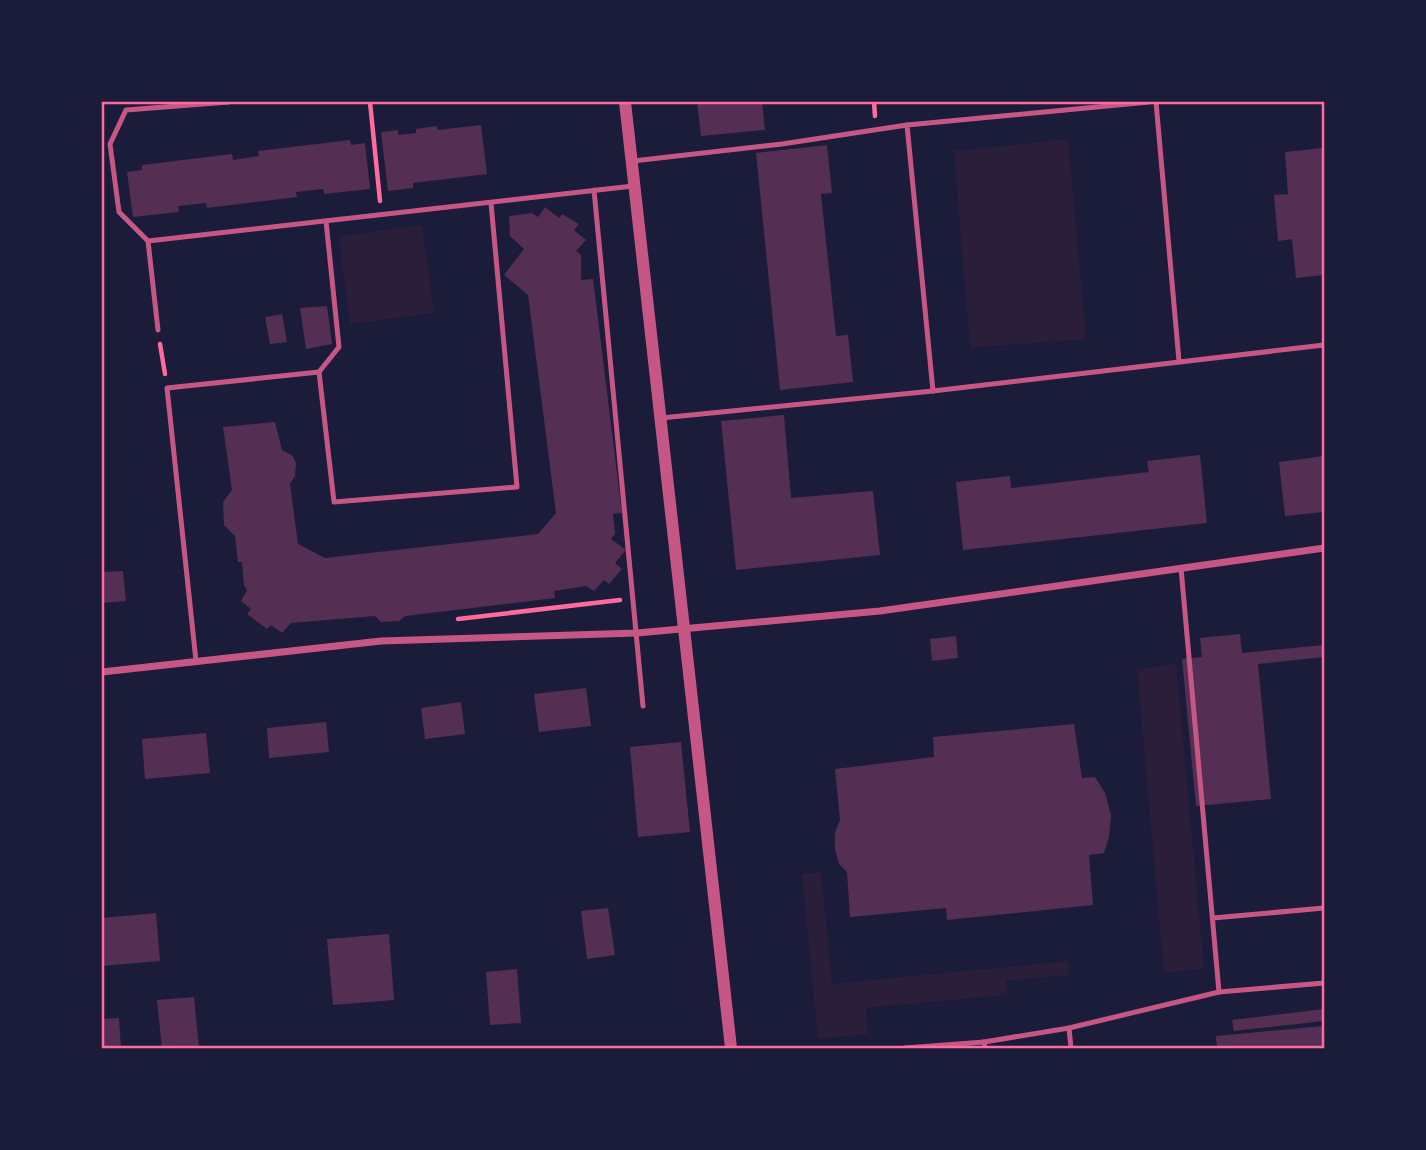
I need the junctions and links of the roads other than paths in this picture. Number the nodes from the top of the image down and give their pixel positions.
1 (229, 102) edge
2 (625, 102) edge
3 (1149, 102) edge
4 (1156, 102) edge
5 (907, 125) junction
6 (631, 161) junction
7 (633, 186) junction
8 (594, 190) junction
9 (491, 202) junction
10 (326, 221) junction
11 (148, 241) junction
12 (158, 330) road end
13 (1325, 345) edge
14 (1179, 361) junction
15 (319, 372) junction
16 (933, 390) junction
17 (659, 418) junction
18 (1325, 548) edge
19 (1181, 568) junction
20 (684, 628) junction
21 (637, 633) junction
22 (196, 661) junction
23 (102, 672) edge
24 (643, 706) dead end
25 (1325, 908) edge
26 (1213, 918) junction
27 (1325, 983) edge
28 (1219, 992) junction
29 (1069, 1028) junction
30 (984, 1045) edge
31 (731, 1048) edge
32 (905, 1048) edge
33 (1071, 1048) edge

1 - 11 lane
2 - 6 street
3 - 5 lane
4 - 14 lane
5 - 6 lane
5 - 16 lane
6 - 7 street
7 - 8 lane
7 - 17 street
8 - 9 lane
8 - 21 lane
9 - 10 lane
9 - 15 lane
10 - 11 lane
10 - 15 lane
11 - 12 lane
13 - 14 lane
14 - 16 lane
15 - 22 lane
16 - 17 lane
17 - 20 street
18 - 19 street
19 - 20 street
19 - 26 lane
20 - 21 street
20 - 31 street
21 - 22 street
21 - 24 lane
22 - 23 street
25 - 26 lane
26 - 28 lane
27 - 28 lane
28 - 29 lane
29 - 30 lane
29 - 33 lane
30 - 32 lane

